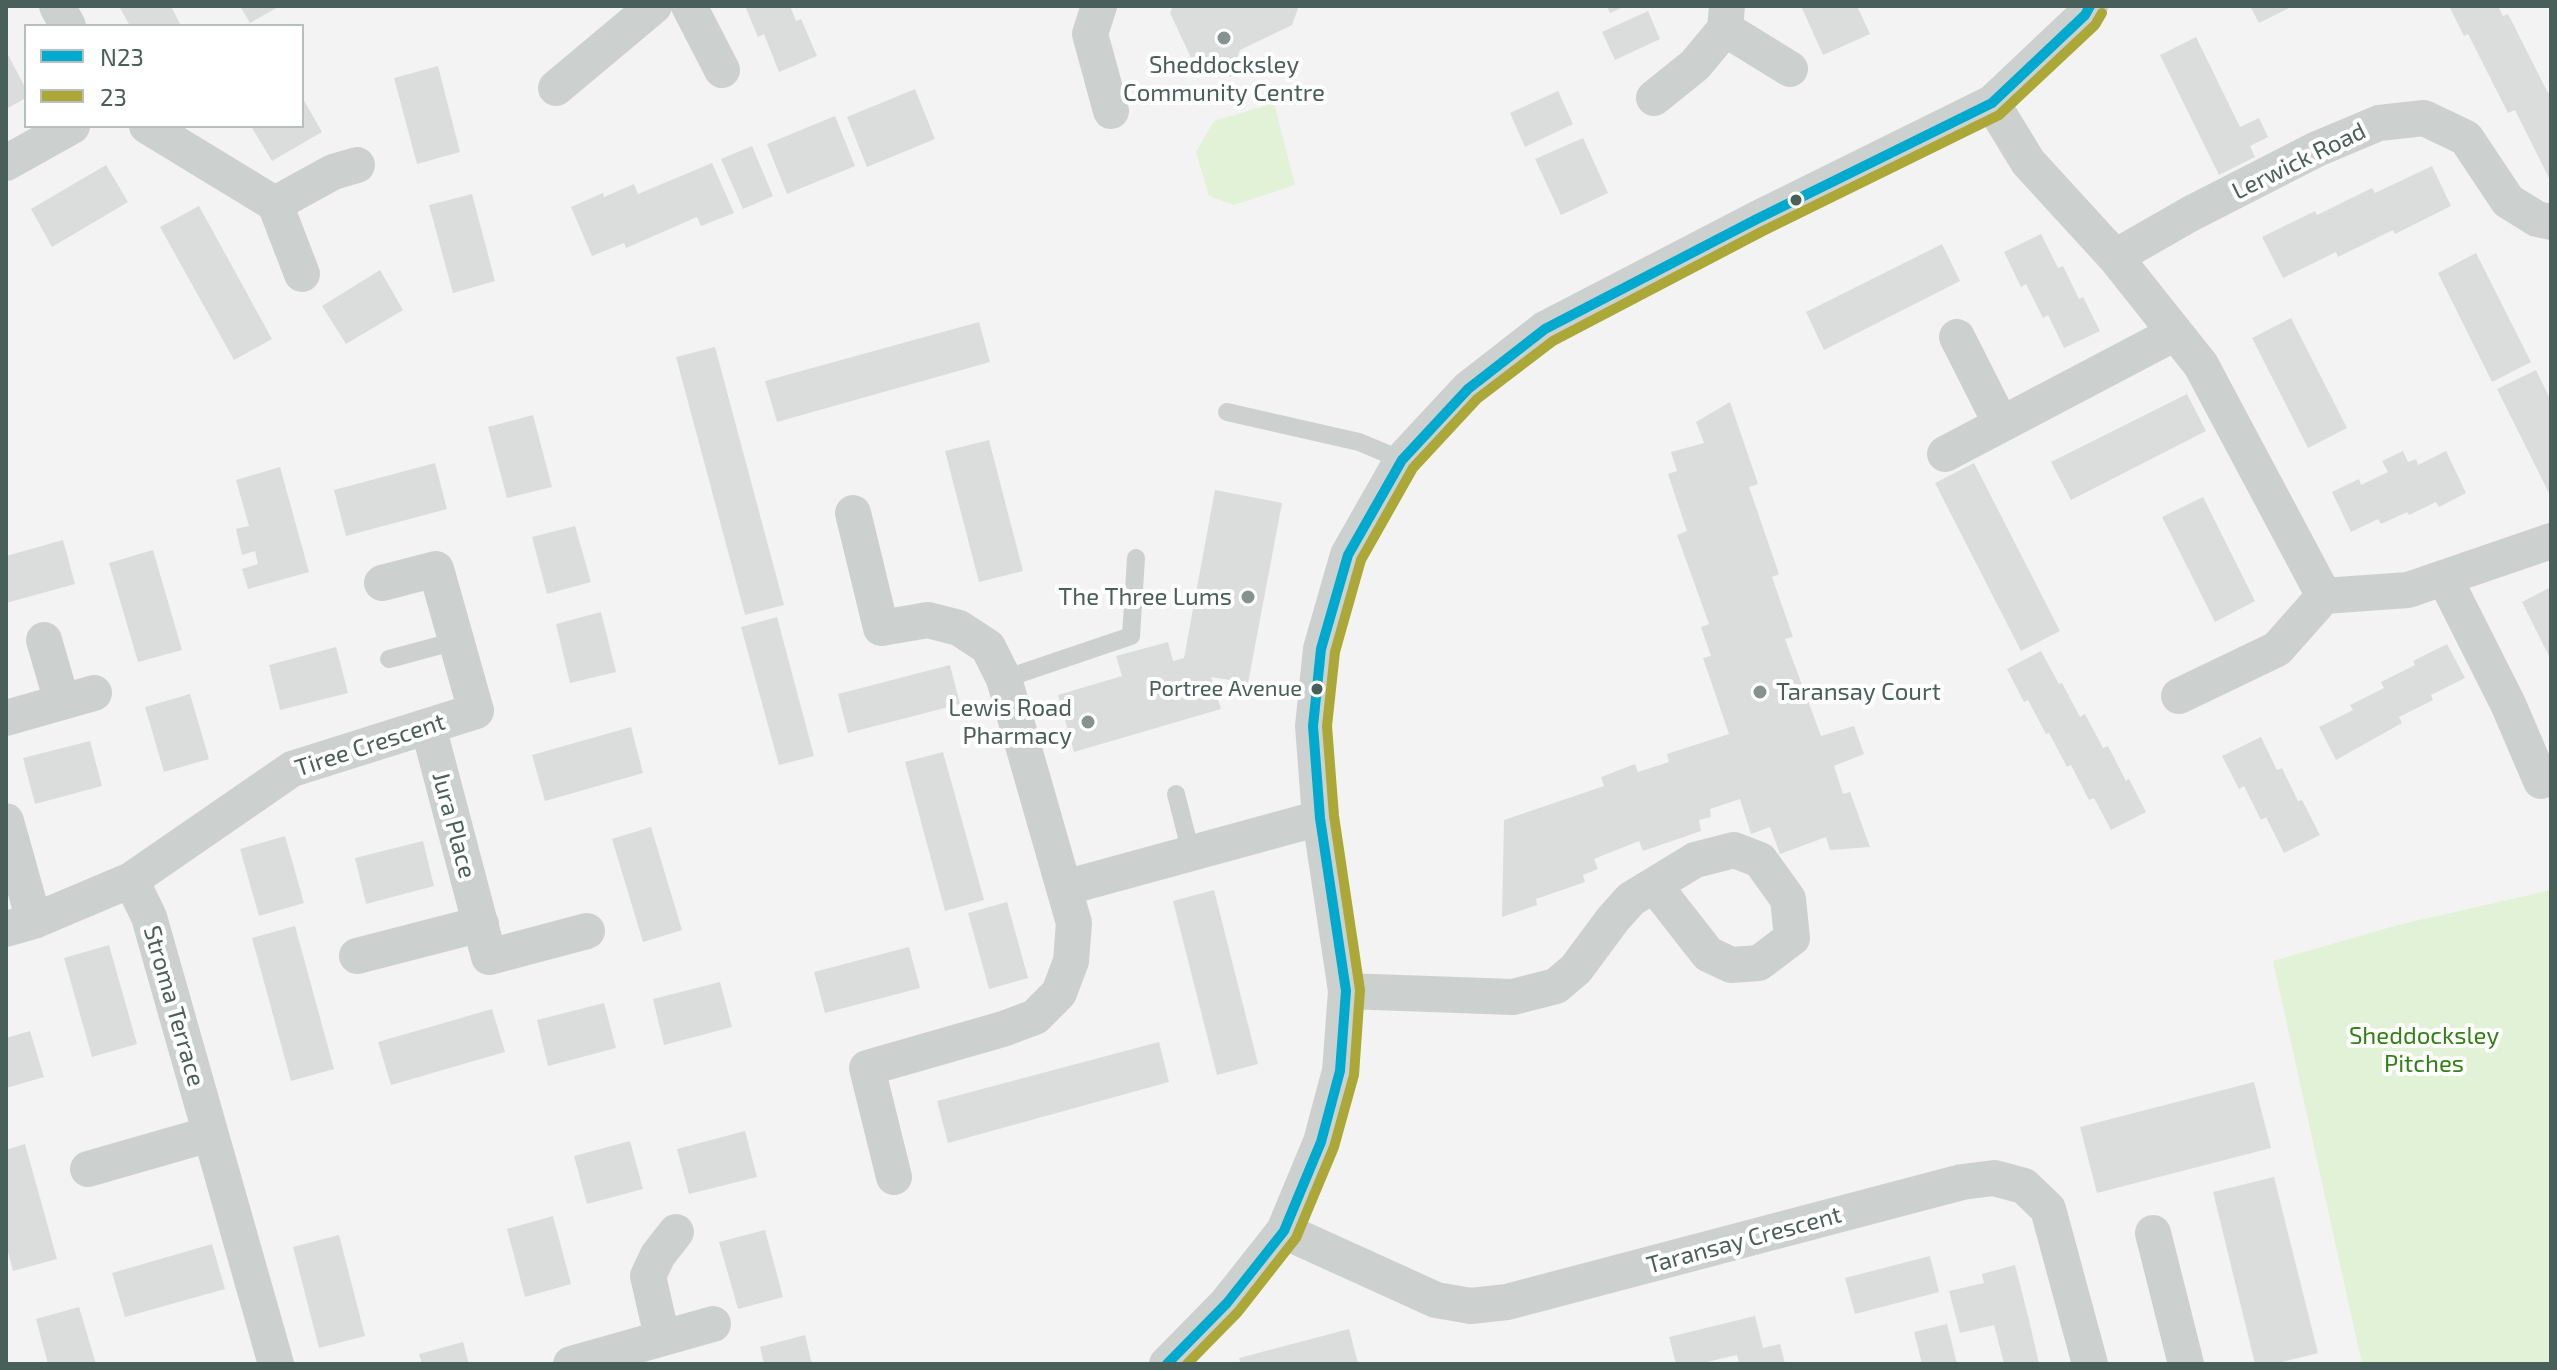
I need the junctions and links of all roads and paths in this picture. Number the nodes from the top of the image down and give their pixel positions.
1 (57, 6) edge
2 (654, 6) edge
3 (689, 6) edge
4 (1099, 6) edge
5 (2090, 6) edge
6 (1726, 17) edge
7 (67, 24) edge
8 (1790, 69) dead end
9 (722, 70) dead end
10 (556, 88) dead end
11 (1654, 98) dead end
12 (1992, 103) junction
13 (1111, 111) dead end
14 (68, 128) edge
15 (150, 128) edge
16 (6, 163) edge
17 (357, 165) dead end
18 (275, 204) junction
19 (2551, 222) edge
20 (2115, 257) junction
21 (302, 274) dead end
22 (2175, 333) junction
23 (1957, 337) dead end
24 (1227, 412) dead end
25 (2001, 424) junction
26 (1945, 454) dead end
27 (1402, 460) junction
28 (853, 513) dead end
29 (2551, 541) edge
30 (1136, 558) dead end
31 (2445, 579) junction
32 (382, 583) dead end
33 (2324, 596) junction
34 (44, 640) dead end
35 (456, 641) junction
36 (389, 659) dead end
37 (1004, 679) junction
38 (2179, 696) dead end
39 (6, 718) edge
40 (428, 726) junction
41 (2541, 781) dead end
42 (1176, 794) dead end
43 (1320, 818) junction
44 (6, 821) edge
45 (1191, 853) junction
46 (131, 880) junction
47 (1654, 885) dead end
48 (1064, 888) junction
49 (481, 924) junction
50 (20, 925) edge
51 (587, 931) dead end
52 (357, 956) dead end
53 (1346, 991) junction
54 (210, 1134) junction
55 (88, 1169) dead end
56 (894, 1177) dead end
57 (1284, 1231) junction
58 (676, 1232) dead end
59 (2153, 1233) dead end
60 (713, 1324) dead end
61 (662, 1337) junction
62 (276, 1364) edge
63 (571, 1364) edge
64 (1167, 1364) edge
65 (2090, 1364) edge
66 (2186, 1364) edge

1 - 7 street
2 - 10 street
3 - 9 street
4 - 13 street
5 - 12 street
6 - 8 street
6 - 11 street
12 - 20 street
12 - 27 street
14 - 16 street
15 - 18 street
17 - 18 street
18 - 21 street
19 - 20 street, Lerwick Road
20 - 22 street
22 - 25 street
22 - 33 street
23 - 25 street
24 - 27 lane
25 - 26 street
27 - 43 street
28 - 37 street
29 - 31 street
30 - 37 lane
31 - 33 street
31 - 41 street
32 - 35 street, Tiree Crescent
33 - 38 street
34 - 39 street
35 - 36 lane
35 - 40 street, Tiree Crescent
37 - 48 street
40 - 46 street, Tiree Crescent
40 - 49 street, Jura Place
42 - 45 lane
43 - 45 street
43 - 53 street
44 - 50 street
45 - 48 street
46 - 50 street, Tiree Crescent
46 - 54 street, Stroma Terrace
47 - 53 street
48 - 56 street
49 - 51 street, Jura Place
49 - 52 street
53 - 57 street
54 - 55 street
54 - 62 street, Stroma Terrace
57 - 64 street
57 - 65 street, Taransay Crescent
58 - 61 street
59 - 66 street
60 - 61 street
61 - 63 street

